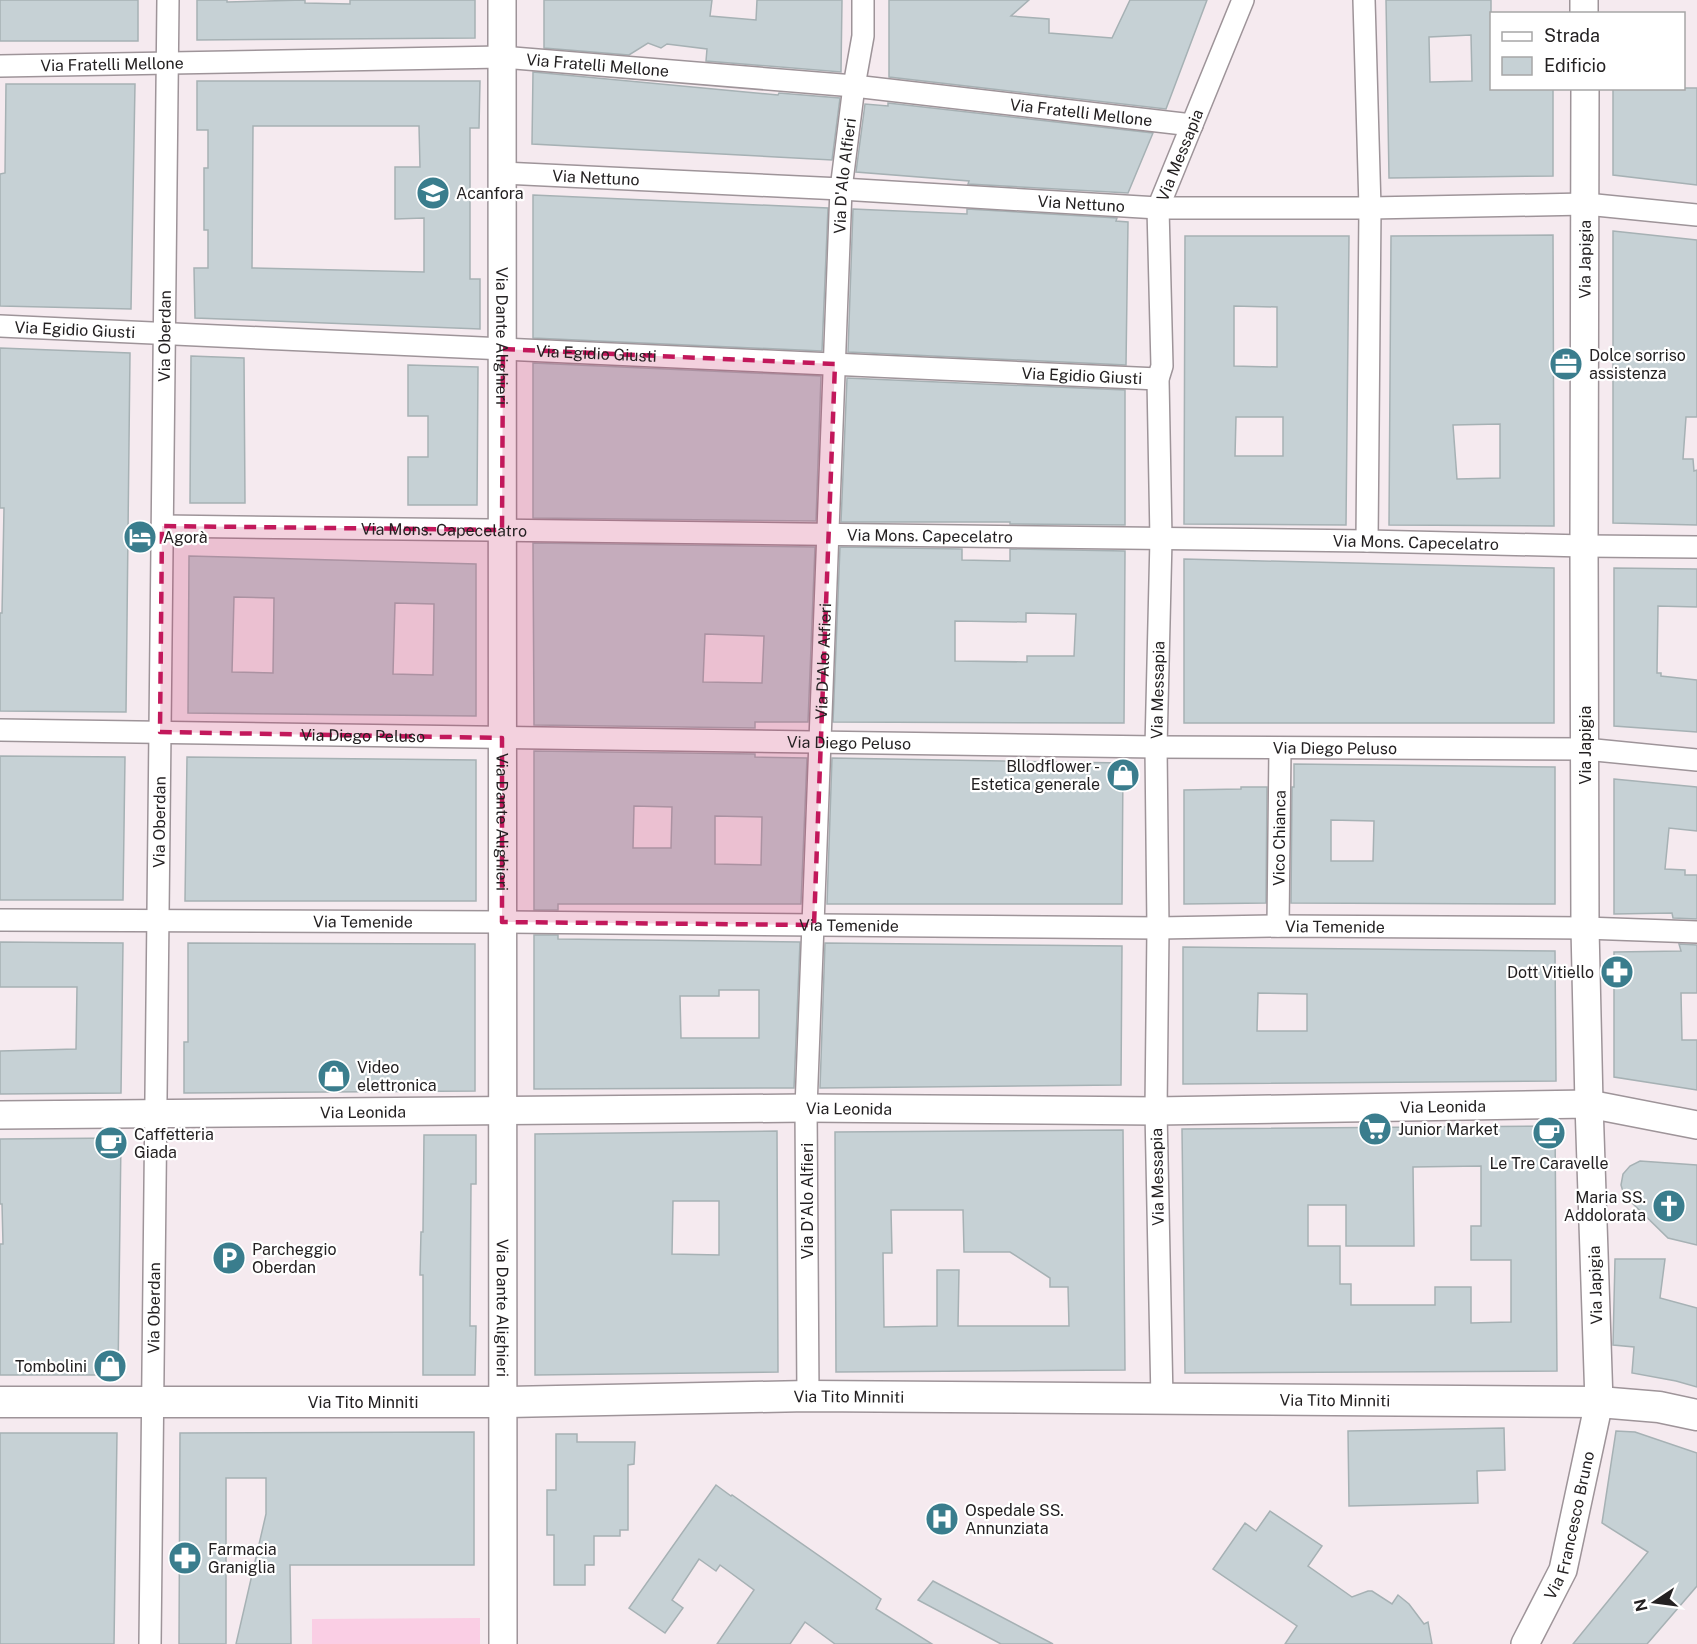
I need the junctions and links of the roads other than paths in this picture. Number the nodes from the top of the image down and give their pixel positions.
1 (168, 0) edge
2 (502, 0) edge
3 (863, 0) edge
4 (1243, 0) edge
5 (1364, 0) edge
6 (502, 57) junction
7 (168, 62) junction
8 (0, 66) edge
9 (854, 86) junction
10 (1585, 90) edge
11 (1192, 125) junction
12 (502, 173) junction
13 (841, 189) junction
14 (1586, 204) junction
15 (1158, 208) junction
16 (1370, 208) junction
17 (1697, 215) edge
18 (0, 326) edge
19 (164, 334) junction
20 (503, 350) junction
21 (835, 364) junction
22 (1158, 379) junction
23 (162, 526) junction
24 (502, 530) junction
25 (829, 534) junction
26 (1161, 539) junction
27 (1367, 541) junction
28 (1584, 546) junction
29 (1697, 547) edge
30 (0, 730) edge
31 (160, 732) junction
32 (502, 738) junction
33 (820, 741) junction
34 (1156, 747) junction
35 (1280, 748) junction
36 (1585, 749) junction
37 (1697, 760) edge
38 (0, 921) edge
39 (158, 922) junction
40 (502, 922) junction
41 (814, 925) junction
42 (1278, 926) junction
43 (1158, 928) junction
44 (1585, 928) junction
45 (1697, 932) edge
46 (1588, 1104) junction
47 (806, 1108) junction
48 (502, 1111) junction
49 (1156, 1111) junction
50 (156, 1114) junction
51 (0, 1115) edge
52 (1697, 1125) edge
53 (808, 1396) junction
54 (1162, 1400) junction
55 (0, 1402) edge
56 (152, 1402) junction
57 (504, 1402) junction
58 (1599, 1402) junction
59 (1697, 1415) edge
60 (150, 1644) edge
61 (503, 1644) edge
62 (1525, 1644) edge

1 - 7 street, Via Oberdan
2 - 6 street, Via Dante Alighieri
3 - 9 street, Via D'Alo Alfieri
4 - 11 street, Via Messapia
5 - 16 street
6 - 7 street, Via Fratelli Mellone
6 - 9 street, Via Fratelli Mellone
6 - 12 street, Via Dante Alighieri
7 - 8 street, Via Fratelli Mellone
7 - 19 street, Via Oberdan
9 - 11 street, Via Fratelli Mellone
9 - 13 street, Via D'Alo Alfieri
10 - 14 street, Via Japigia
11 - 15 street, Via Messapia
12 - 13 street, Via Nettuno
12 - 20 street, Via Dante Alighieri
13 - 15 street, Via Nettuno
13 - 21 street, Via D'Alo Alfieri
14 - 16 street, Via Nettuno
14 - 17 street, Via Nettuno
14 - 28 street, Via Japigia
15 - 16 street, Via Nettuno
15 - 22 street, Via Messapia
16 - 27 street
18 - 19 street, Via Egidio Giusti
19 - 20 street, Via Egidio Giusti
19 - 23 street, Via Oberdan
20 - 21 street, Via Egidio Giusti
20 - 24 street, Via Dante Alighieri
21 - 22 street, Via Egidio Giusti
21 - 25 street, Via D'Alo Alfieri
22 - 26 street, Via Messapia
23 - 24 street, Via Mons. Capecelatro
23 - 31 street, Via Oberdan
24 - 25 street, Via Mons. Capecelatro
24 - 32 street, Via Dante Alighieri
25 - 26 street, Via Mons. Capecelatro
25 - 33 street, Via D'Alo Alfieri
26 - 27 street, Via Mons. Capecelatro
26 - 34 street, Via Messapia
27 - 28 street, Via Mons. Capecelatro
28 - 29 street, Via Mons. Capecelatro
28 - 36 street, Via Japigia
30 - 31 street, Via Diego Peluso
31 - 32 street, Via Diego Peluso
31 - 39 street, Via Oberdan
32 - 33 street, Via Diego Peluso
32 - 40 street, Via Dante Alighieri
33 - 34 street, Via Diego Peluso
33 - 41 street, Via D'Alo Alfieri
34 - 35 street, Via Diego Peluso
34 - 43 street, Via Messapia
35 - 36 street, Via Diego Peluso
35 - 42 street, Vico Chianca
36 - 37 street, Via Diego Peluso
36 - 44 street, Via Japigia
38 - 39 street, Via Temenide
39 - 40 street, Via Temenide
39 - 50 street, Via Oberdan
40 - 41 street, Via Temenide
40 - 48 street, Via Dante Alighieri
41 - 43 street, Via Temenide
41 - 47 street, Via D'Alo Alfieri
42 - 43 street, Via Temenide
42 - 44 street, Via Temenide
43 - 49 street, Via Messapia
44 - 45 street, Via Temenide
44 - 46 street, Via Japigia
46 - 49 street, Via Leonida
46 - 52 street, Via Leonida
46 - 58 street, Via Japigia
47 - 48 street, Via Leonida
47 - 49 street, Via Leonida
47 - 53 street, Via D'Alo Alfieri
48 - 50 street, Via Leonida
48 - 57 street, Via Dante Alighieri
49 - 54 street, Via Messapia
50 - 51 street, Via Leonida
50 - 56 street, Via Oberdan
53 - 54 main road, Via Tito Minniti
53 - 57 main road, Via Tito Minniti
54 - 58 main road, Via Tito Minniti
55 - 56 main road, Via Tito Minniti
56 - 57 main road, Via Tito Minniti
56 - 60 street, Via Oberdan
57 - 61 street, Via Dante Alighieri
58 - 59 main road, Via Tito Minniti
58 - 62 street, Via Francesco Bruno

